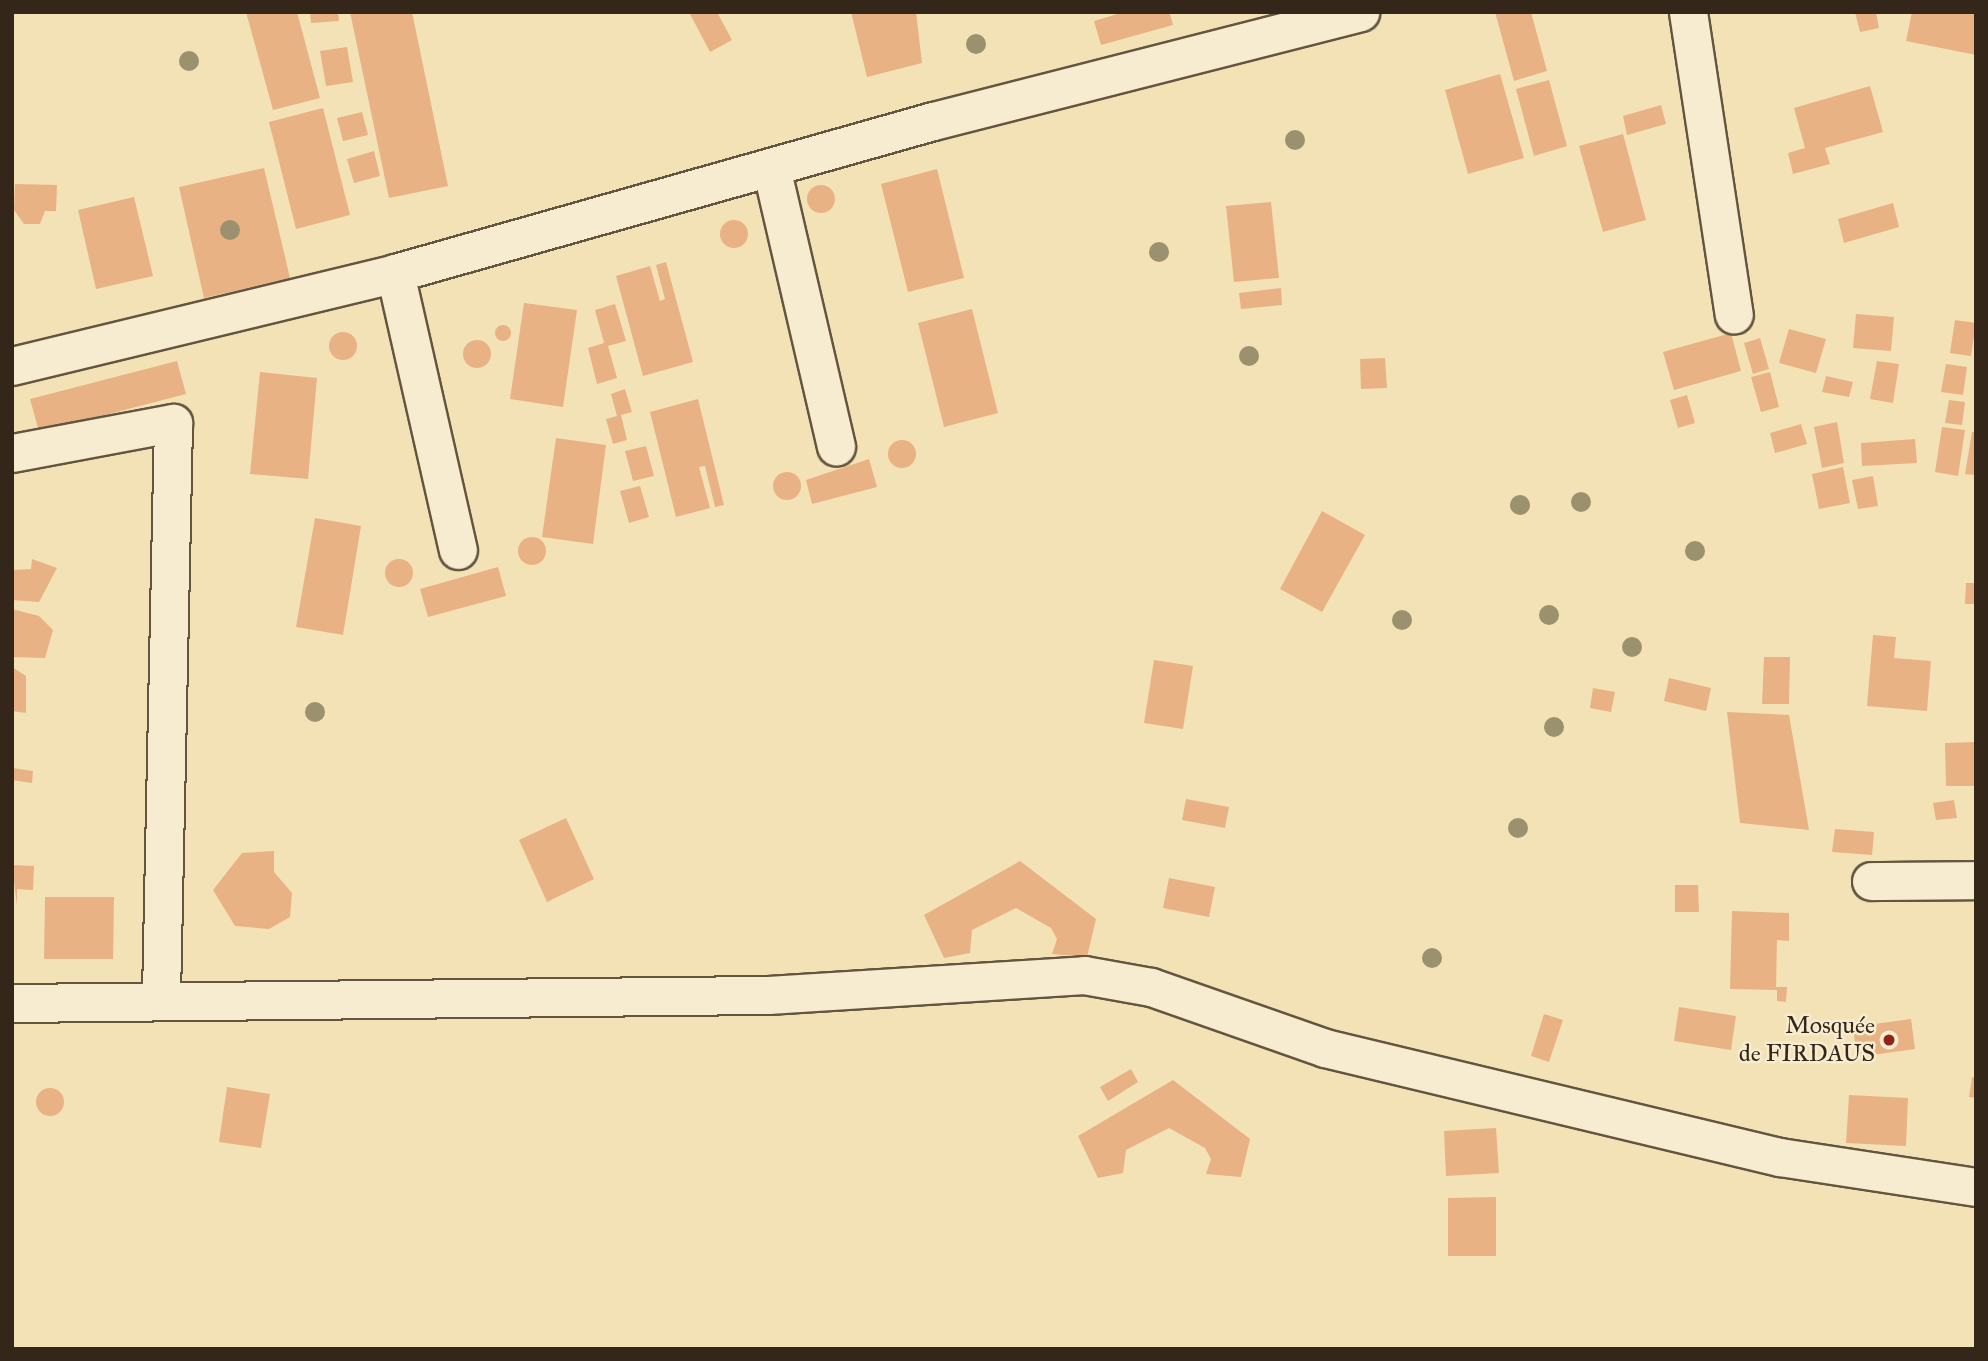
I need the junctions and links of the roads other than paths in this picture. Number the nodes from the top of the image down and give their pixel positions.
1 (1360, 12) edge
2 (1688, 12) edge
3 (771, 167) junction
4 (395, 273) junction
5 (1734, 314) dead end
6 (12, 366) edge
7 (836, 447) dead end
8 (12, 453) edge
9 (458, 550) dead end
10 (1976, 880) edge
11 (1871, 881) dead end
12 (161, 998) junction
13 (12, 1003) edge
14 (1976, 1187) edge

1 - 3 street
2 - 5 street
3 - 4 street
3 - 7 street
4 - 6 street
4 - 9 street
8 - 12 street
10 - 11 street
12 - 13 street
12 - 14 street

